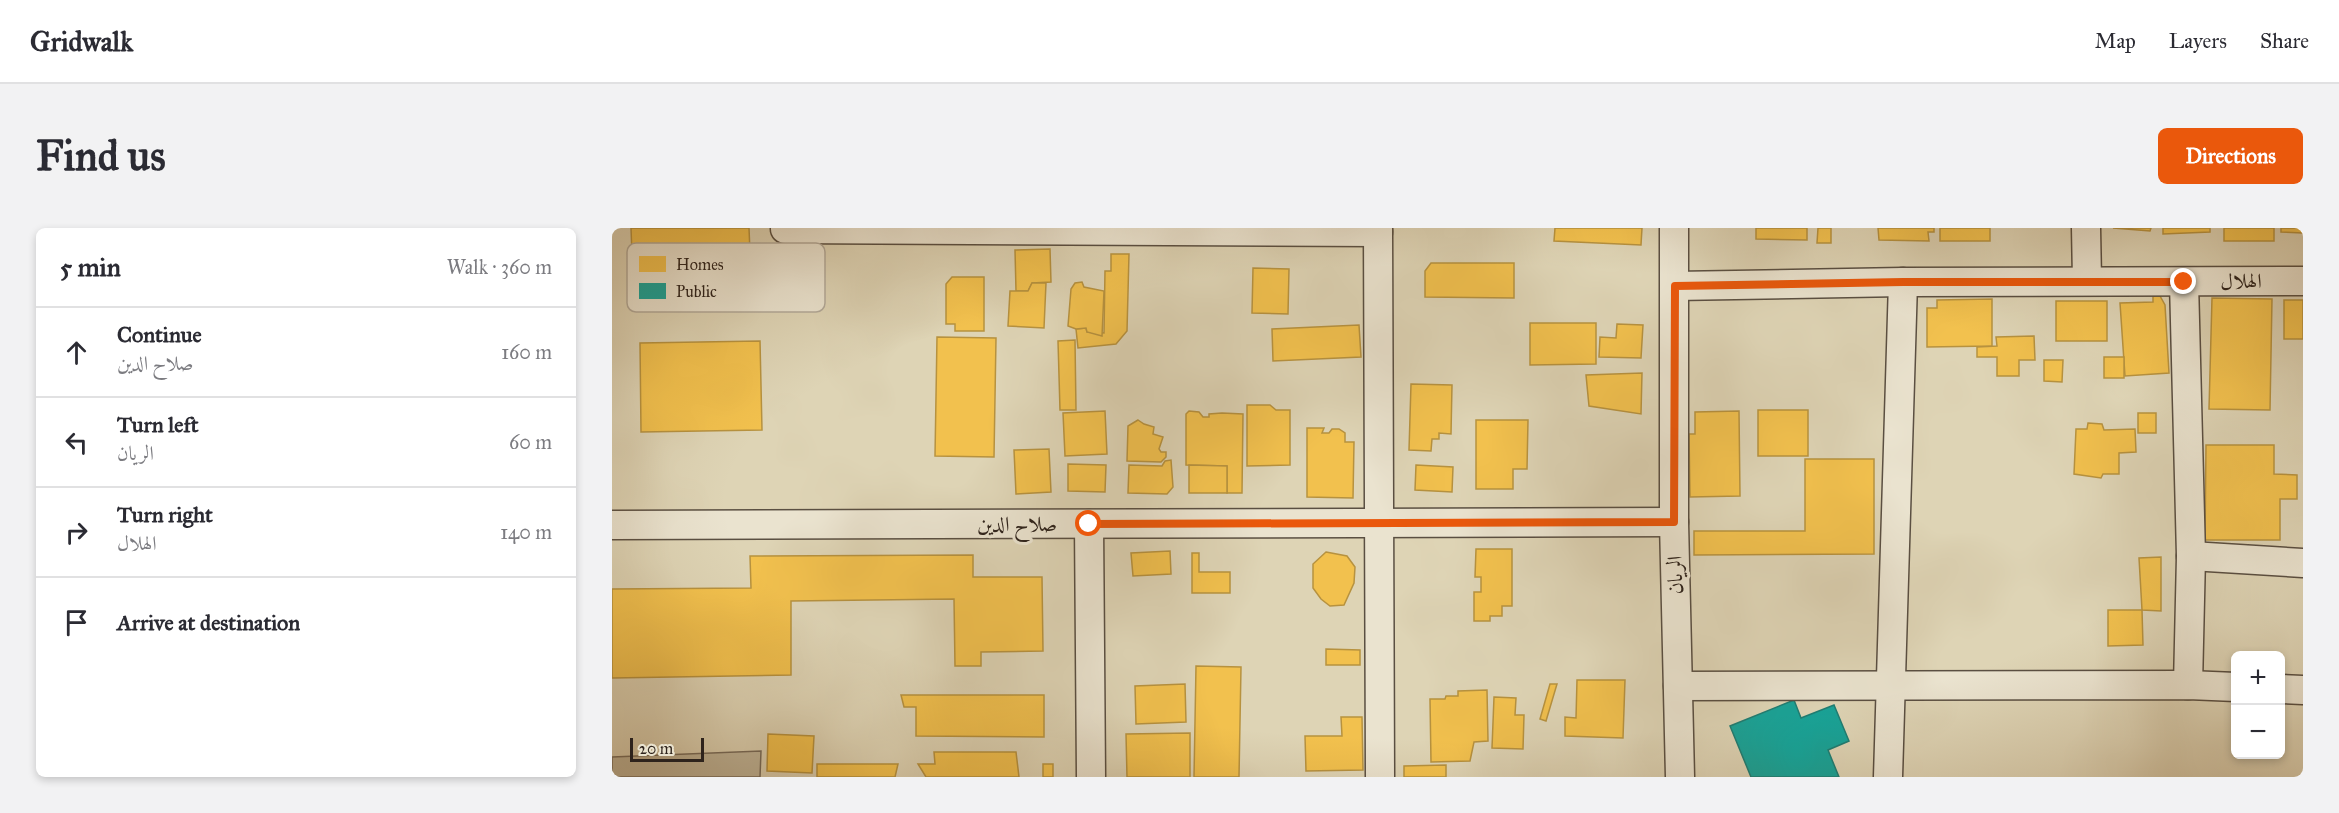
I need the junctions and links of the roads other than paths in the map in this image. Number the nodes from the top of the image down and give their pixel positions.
1 (1674, 228) edge
2 (2086, 228) edge
3 (784, 229) edge
4 (971, 229) edge
5 (1259, 229) edge
6 (1378, 230) edge
7 (2087, 280) junction
8 (2303, 281) edge
9 (1903, 282) junction
10 (2184, 282) junction
11 (1675, 286) junction
12 (1378, 522) junction
13 (1674, 522) junction
14 (1089, 524) junction
15 (612, 525) edge
16 (2191, 556) junction
17 (2303, 563) edge
18 (1891, 685) junction
19 (2188, 685) junction
20 (1678, 686) junction
21 (2231, 687) edge
22 (2285, 689) edge
23 (2303, 690) edge
24 (1091, 777) edge
25 (1380, 777) edge
26 (1680, 777) edge
27 (1888, 777) edge

1 - 11 street, الريان
2 - 7 street
3 - 4 street
4 - 5 street
5 - 6 street
6 - 12 street
7 - 9 street, الهلال
7 - 10 street, الهلال
8 - 10 street, الهلال
9 - 11 street, الهلال
9 - 18 street
10 - 16 street
11 - 13 street, الريان
12 - 13 street, صلاح الدين
12 - 14 street, صلاح الدين
12 - 25 street
13 - 20 street, الريان
14 - 15 street, صلاح الدين
14 - 24 street
16 - 17 street
16 - 19 street
18 - 19 street
18 - 20 street
18 - 27 street
19 - 21 street
20 - 26 street, الريان
22 - 23 street

